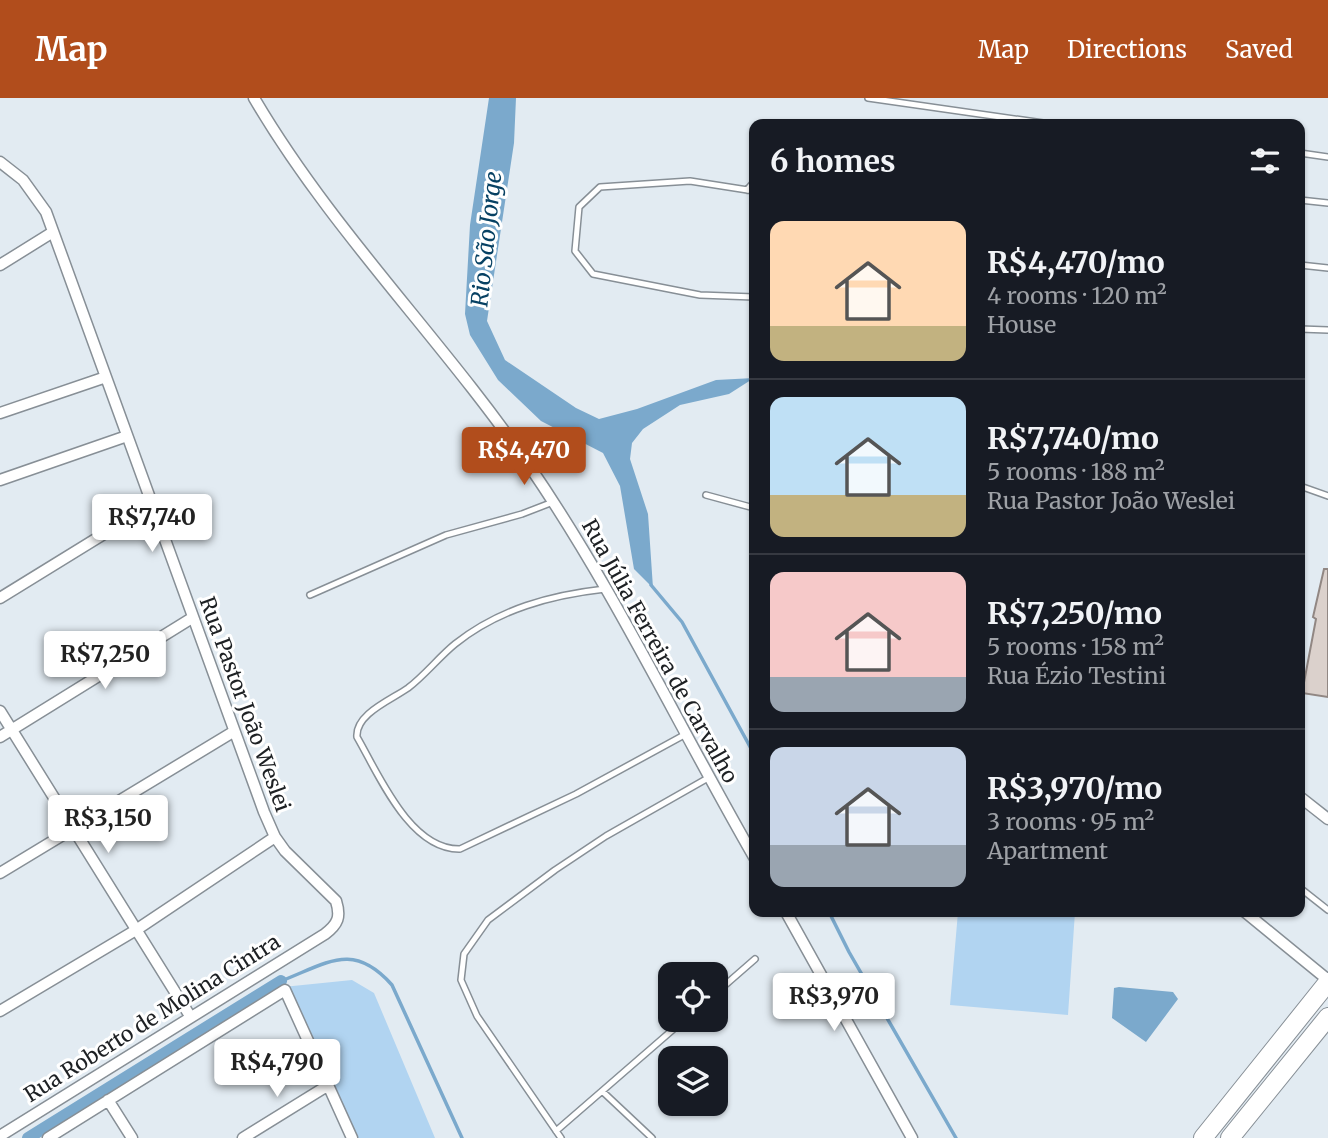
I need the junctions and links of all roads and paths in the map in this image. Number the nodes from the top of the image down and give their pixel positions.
1 (254, 98) edge
2 (868, 98) edge
3 (1015, 119) edge
4 (1305, 154) edge
5 (1328, 157) edge
6 (0, 162) edge
7 (749, 191) edge
8 (1305, 201) edge
9 (1328, 203) edge
10 (53, 232) junction
11 (0, 265) edge
12 (1305, 266) edge
13 (1328, 268) edge
14 (749, 298) edge
15 (1305, 329) edge
16 (1328, 330) edge
17 (106, 377) junction
18 (0, 413) edge
19 (127, 436) junction
20 (0, 480) edge
21 (1305, 488) edge
22 (706, 495) dead end
23 (1328, 496) edge
24 (553, 502) junction
25 (151, 505) junction
26 (749, 507) edge
27 (608, 589) junction
28 (310, 596) dead end
29 (0, 598) edge
30 (192, 618) junction
31 (0, 711) edge
32 (11, 730) junction
33 (233, 733) junction
34 (686, 734) junction
35 (0, 737) edge
36 (708, 778) junction
37 (1305, 801) edge
38 (1328, 819) edge
39 (73, 828) junction
40 (275, 837) junction
41 (749, 848) edge
42 (0, 873) edge
43 (1305, 892) edge
44 (1328, 910) edge
45 (789, 917) edge
46 (1251, 917) edge
47 (136, 930) junction
48 (325, 934) joint
49 (755, 959) dead end
50 (1328, 981) edge
51 (728, 983) edge
52 (0, 1011) edge
53 (190, 1016) junction
54 (1328, 1017) edge
55 (670, 1032) edge
56 (327, 1086) junction
57 (603, 1091) junction
58 (108, 1101) junction
59 (556, 1132) junction
60 (0, 1136) edge
61 (48, 1138) edge
62 (132, 1138) edge
63 (243, 1138) edge
64 (352, 1138) edge
65 (561, 1138) edge
66 (652, 1138) edge
67 (912, 1138) edge
68 (1203, 1138) edge
69 (1230, 1138) edge

1 - 24 street, Rua Júlia Ferreira de Carvalho
2 - 3 lane
4 - 5 lane
6 - 10 street, Rua Pastor João Weslei
7 - 14 lane
8 - 9 lane
10 - 11 street
10 - 17 street, Rua Pastor João Weslei
12 - 13 lane
15 - 16 lane
17 - 18 street
17 - 19 street, Rua Pastor João Weslei
19 - 20 street
19 - 25 street, Rua Pastor João Weslei
21 - 23 lane
22 - 26 lane
24 - 27 street, Rua Júlia Ferreira de Carvalho
24 - 28 lane
25 - 29 street
25 - 30 street, Rua Pastor João Weslei
27 - 34 street, Rua Júlia Ferreira de Carvalho
27 - 34 lane
30 - 32 street
30 - 33 street, Rua Pastor João Weslei
31 - 32 street
32 - 35 street
32 - 39 street
33 - 39 street
33 - 40 street, Rua Pastor João Weslei
34 - 36 street, Rua Júlia Ferreira de Carvalho
36 - 41 street, Rua Júlia Ferreira de Carvalho
36 - 59 lane
37 - 38 street
39 - 42 street
39 - 47 street
40 - 47 street
40 - 48 street, Rua Pastor João Weslei
43 - 44 lane
45 - 67 street
46 - 50 street
47 - 52 street
47 - 53 street
48 - 53 street, Rua Roberto de Molina Cintra
49 - 51 lane
50 - 68 main road
53 - 60 street, Rua Roberto de Molina Cintra
54 - 69 main road
55 - 57 lane
56 - 58 street
56 - 63 street
56 - 64 street
57 - 59 lane
57 - 66 lane
58 - 61 street
58 - 62 street
59 - 65 lane

